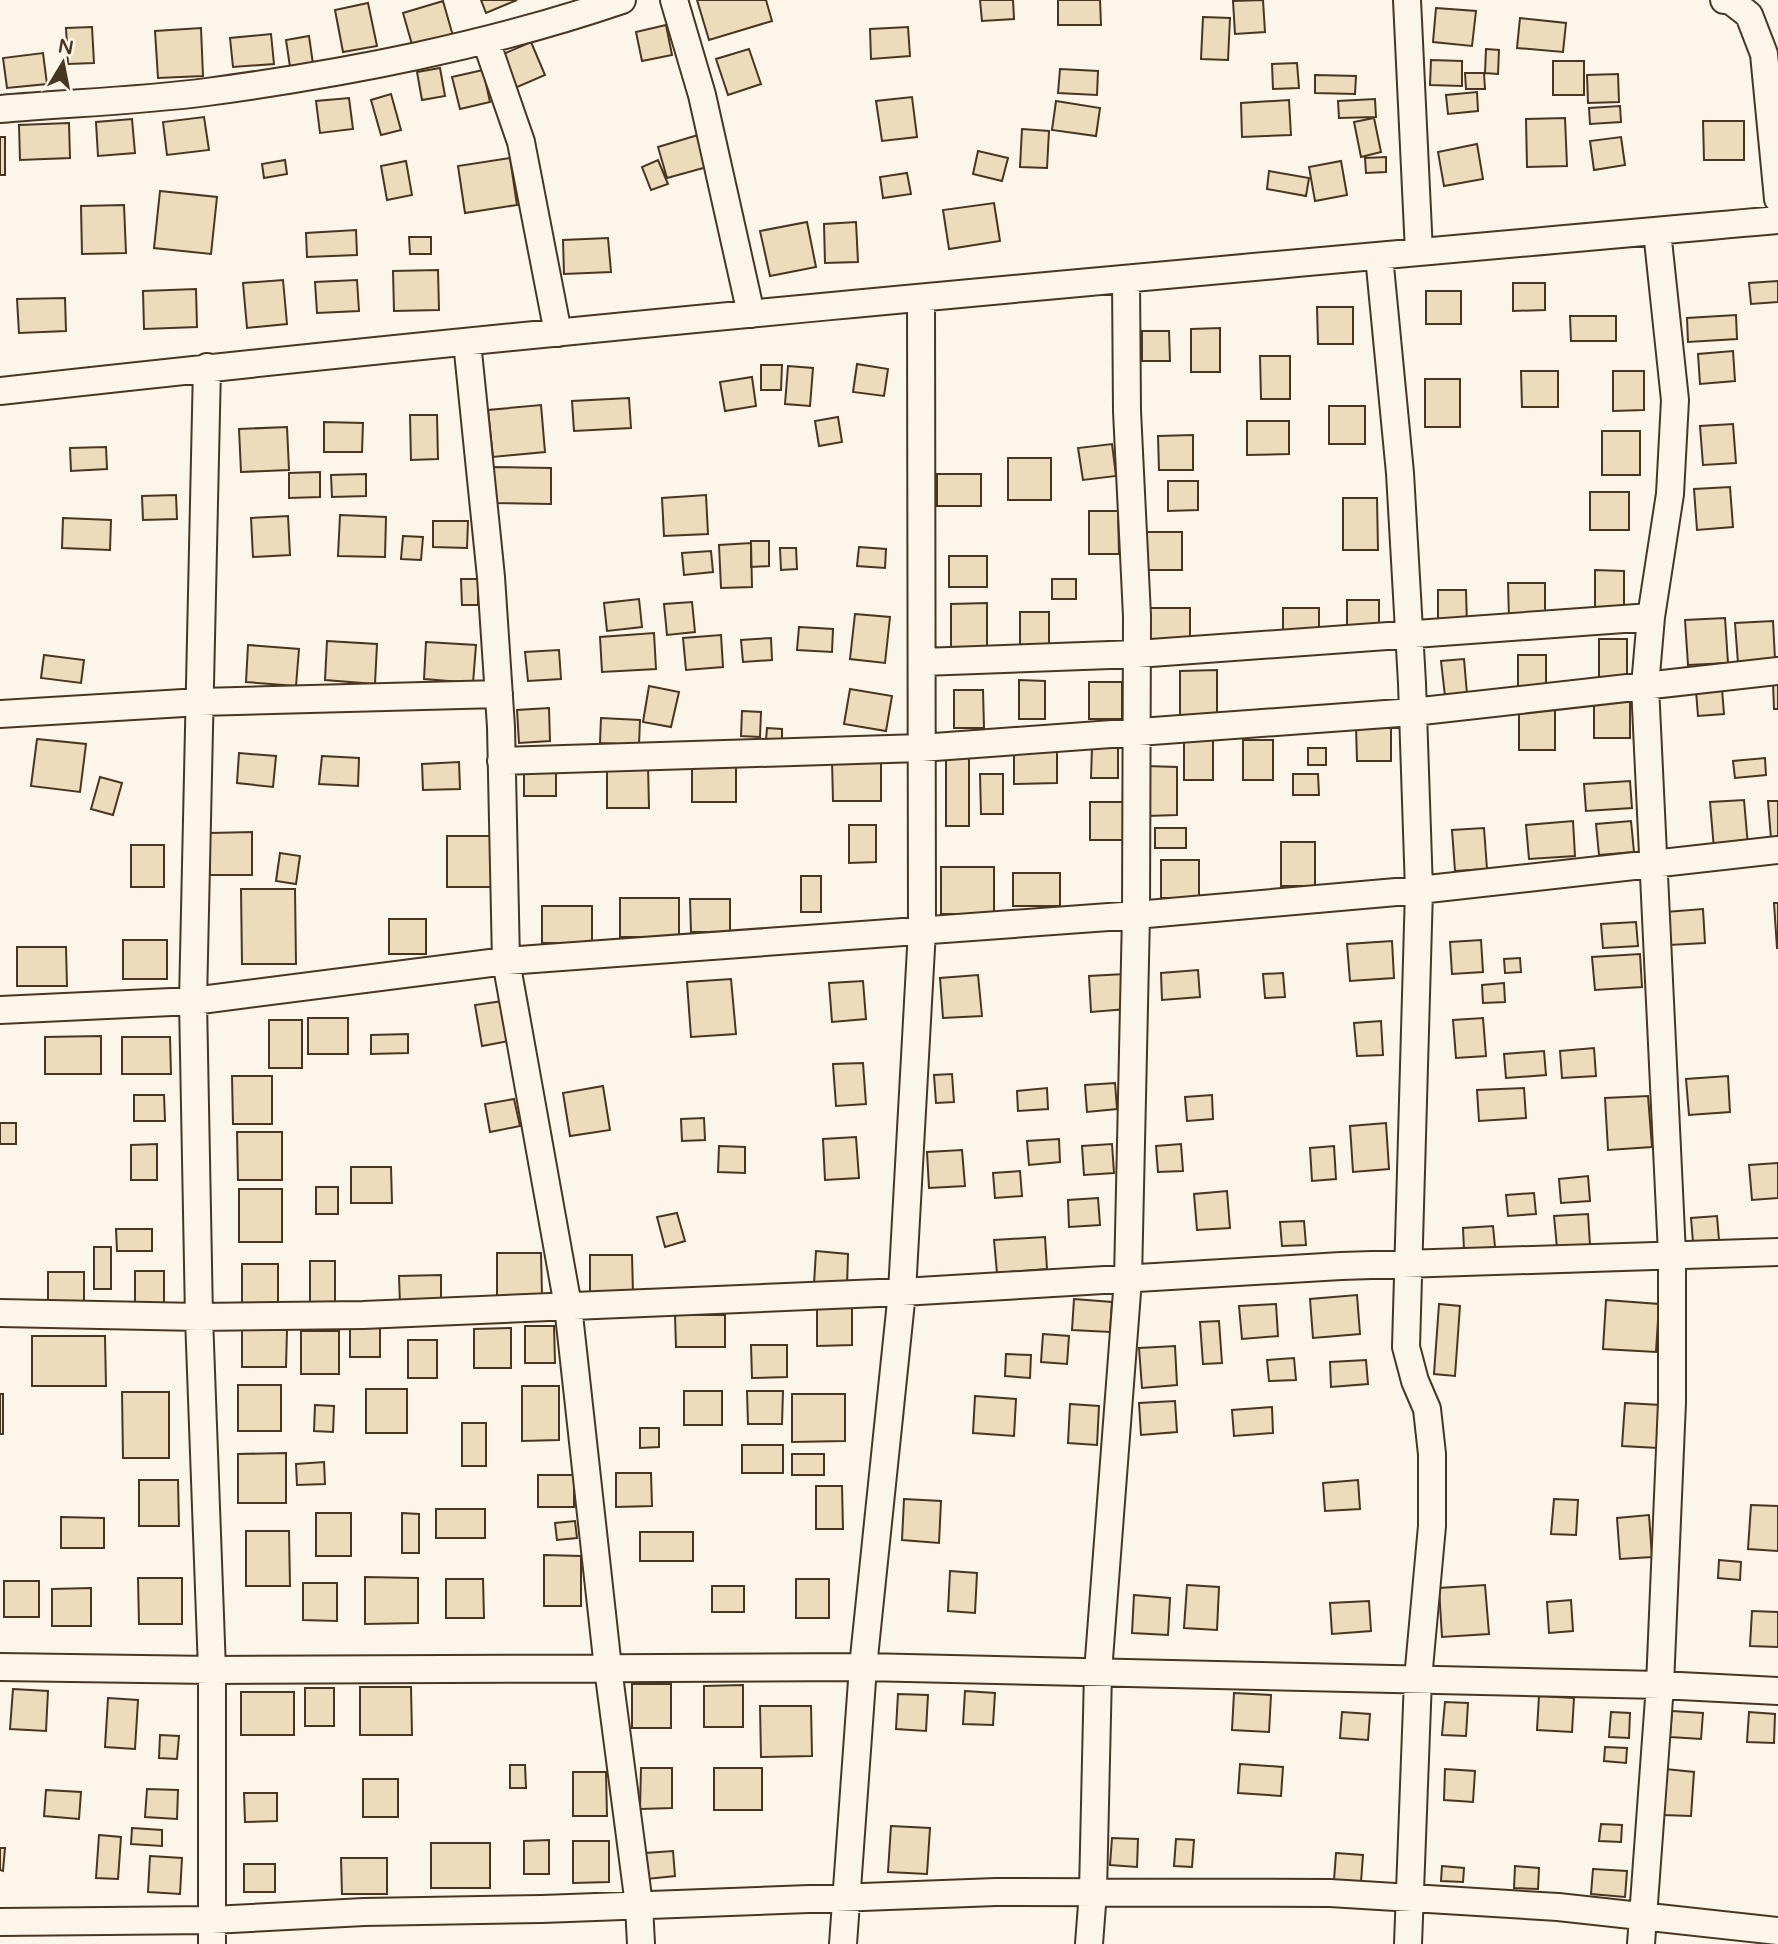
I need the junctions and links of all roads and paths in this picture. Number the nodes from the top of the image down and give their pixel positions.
1 (622, 0) edge
2 (674, 0) edge
3 (1407, 0) edge
4 (1724, 0) edge
5 (486, 41) junction
6 (0, 109) edge
7 (1778, 199) edge
8 (1778, 220) edge
9 (1657, 231) junction
10 (1419, 252) junction
11 (1379, 256) junction
12 (1126, 279) junction
13 (921, 298) junction
14 (751, 314) junction
15 (558, 333) junction
16 (467, 342) junction
17 (207, 368) junction
18 (0, 391) edge
19 (1651, 617) junction
20 (1410, 636) junction
21 (1136, 654) junction
22 (922, 662) junction
23 (1778, 671) edge
24 (1645, 686) junction
25 (499, 694) junction
26 (200, 702) junction
27 (1413, 712) junction
28 (0, 714) edge
29 (1137, 731) junction
30 (922, 748) junction
31 (501, 761) junction
32 (1778, 850) edge
33 (1654, 865) junction
34 (1419, 890) junction
35 (1136, 915) junction
36 (922, 930) junction
37 (506, 961) junction
38 (193, 1001) junction
39 (0, 1010) edge
40 (1778, 1252) edge
41 (1672, 1254) junction
42 (1409, 1264) junction
43 (1128, 1279) junction
44 (902, 1292) junction
45 (568, 1306) junction
46 (0, 1313) edge
47 (200, 1317) junction
48 (0, 1667) edge
49 (863, 1667) junction
50 (608, 1668) junction
51 (212, 1670) junction
52 (1098, 1672) junction
53 (1418, 1679) junction
54 (1660, 1685) junction
55 (1778, 1691) edge
56 (1093, 1892) junction
57 (847, 1898) junction
58 (1410, 1898) junction
59 (639, 1905) junction
60 (1643, 1916) junction
61 (0, 1922) edge
62 (1778, 1931) edge
63 (212, 1932) edge
64 (641, 1944) edge
65 (844, 1944) edge
66 (1089, 1944) edge
67 (1408, 1944) edge
68 (1641, 1944) edge

1 - 5 street
2 - 14 street
3 - 10 street
4 - 7 street
5 - 6 street
5 - 15 street
8 - 9 street
9 - 10 street
9 - 19 street
10 - 11 street
11 - 12 street
11 - 20 street
12 - 13 street
12 - 21 street
13 - 14 street
13 - 22 street
14 - 15 street
15 - 16 street
16 - 17 street
16 - 25 street
17 - 18 street
17 - 26 street
19 - 20 street
19 - 24 street
20 - 21 street
20 - 27 street
21 - 22 street
21 - 29 street
22 - 30 street
23 - 24 street
24 - 27 street
24 - 33 street
25 - 26 street
25 - 31 street
26 - 28 street
26 - 38 street
27 - 29 street
27 - 34 street
29 - 30 street
29 - 35 street
30 - 31 street
30 - 36 street
31 - 37 street
32 - 33 street
33 - 34 street
33 - 41 street
34 - 35 street
34 - 42 street
35 - 36 street
35 - 43 street
36 - 37 street
36 - 44 street
37 - 38 street
37 - 45 street
38 - 39 street
38 - 47 street
40 - 41 street
41 - 42 street
41 - 54 street
42 - 43 street
42 - 53 street
43 - 44 street
43 - 52 street
44 - 45 street
44 - 49 street
45 - 47 street
45 - 50 street
46 - 47 street
47 - 51 street
48 - 51 street
49 - 50 street
49 - 52 street
49 - 57 street
50 - 51 street
50 - 59 street
51 - 63 street
52 - 53 street
52 - 56 street
53 - 54 street
53 - 58 street
54 - 55 street
54 - 60 street
56 - 57 street
56 - 58 street
56 - 66 street
57 - 59 street
57 - 65 street
58 - 60 street
58 - 67 street
59 - 63 street
59 - 64 street
60 - 62 street
60 - 68 street
61 - 63 street

